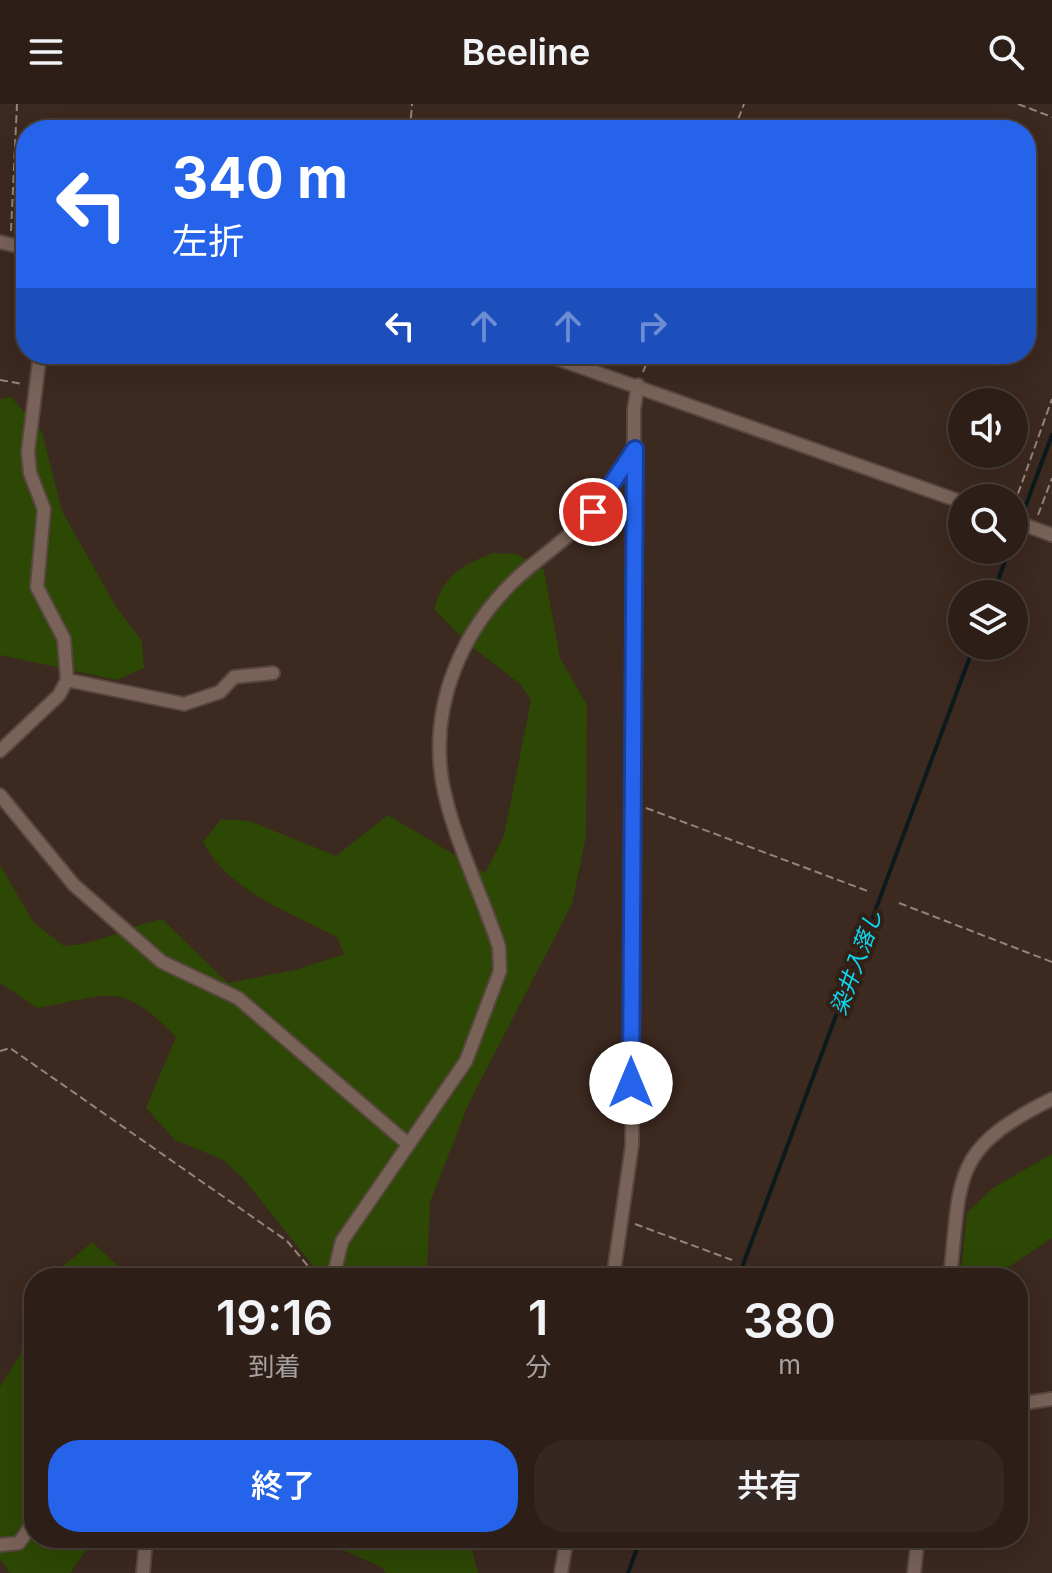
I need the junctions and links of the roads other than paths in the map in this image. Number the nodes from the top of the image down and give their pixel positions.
1 (39, 364) edge
2 (574, 364) edge
3 (638, 385) junction
4 (635, 449) junction
5 (948, 497) edge
6 (1028, 526) edge
7 (1052, 535) edge
8 (273, 673) dead end
9 (67, 680) junction
10 (0, 751) edge
11 (0, 795) edge
12 (1052, 1099) edge
13 (408, 1144) junction
14 (335, 1268) edge
15 (615, 1268) edge
16 (951, 1268) edge
17 (1052, 1399) edge
18 (1028, 1403) edge
19 (24, 1539) edge
20 (0, 1545) edge
21 (145, 1548) edge
22 (565, 1548) edge
23 (917, 1548) edge
24 (143, 1573) edge
25 (561, 1573) edge
26 (914, 1573) edge

1 - 9 street
2 - 3 street
3 - 4 street
3 - 5 street
4 - 13 street
4 - 15 street
6 - 7 street
8 - 9 street
9 - 10 street
11 - 13 street
12 - 16 street
13 - 14 street
17 - 18 street
19 - 20 street
21 - 24 street
22 - 25 street
23 - 26 street

